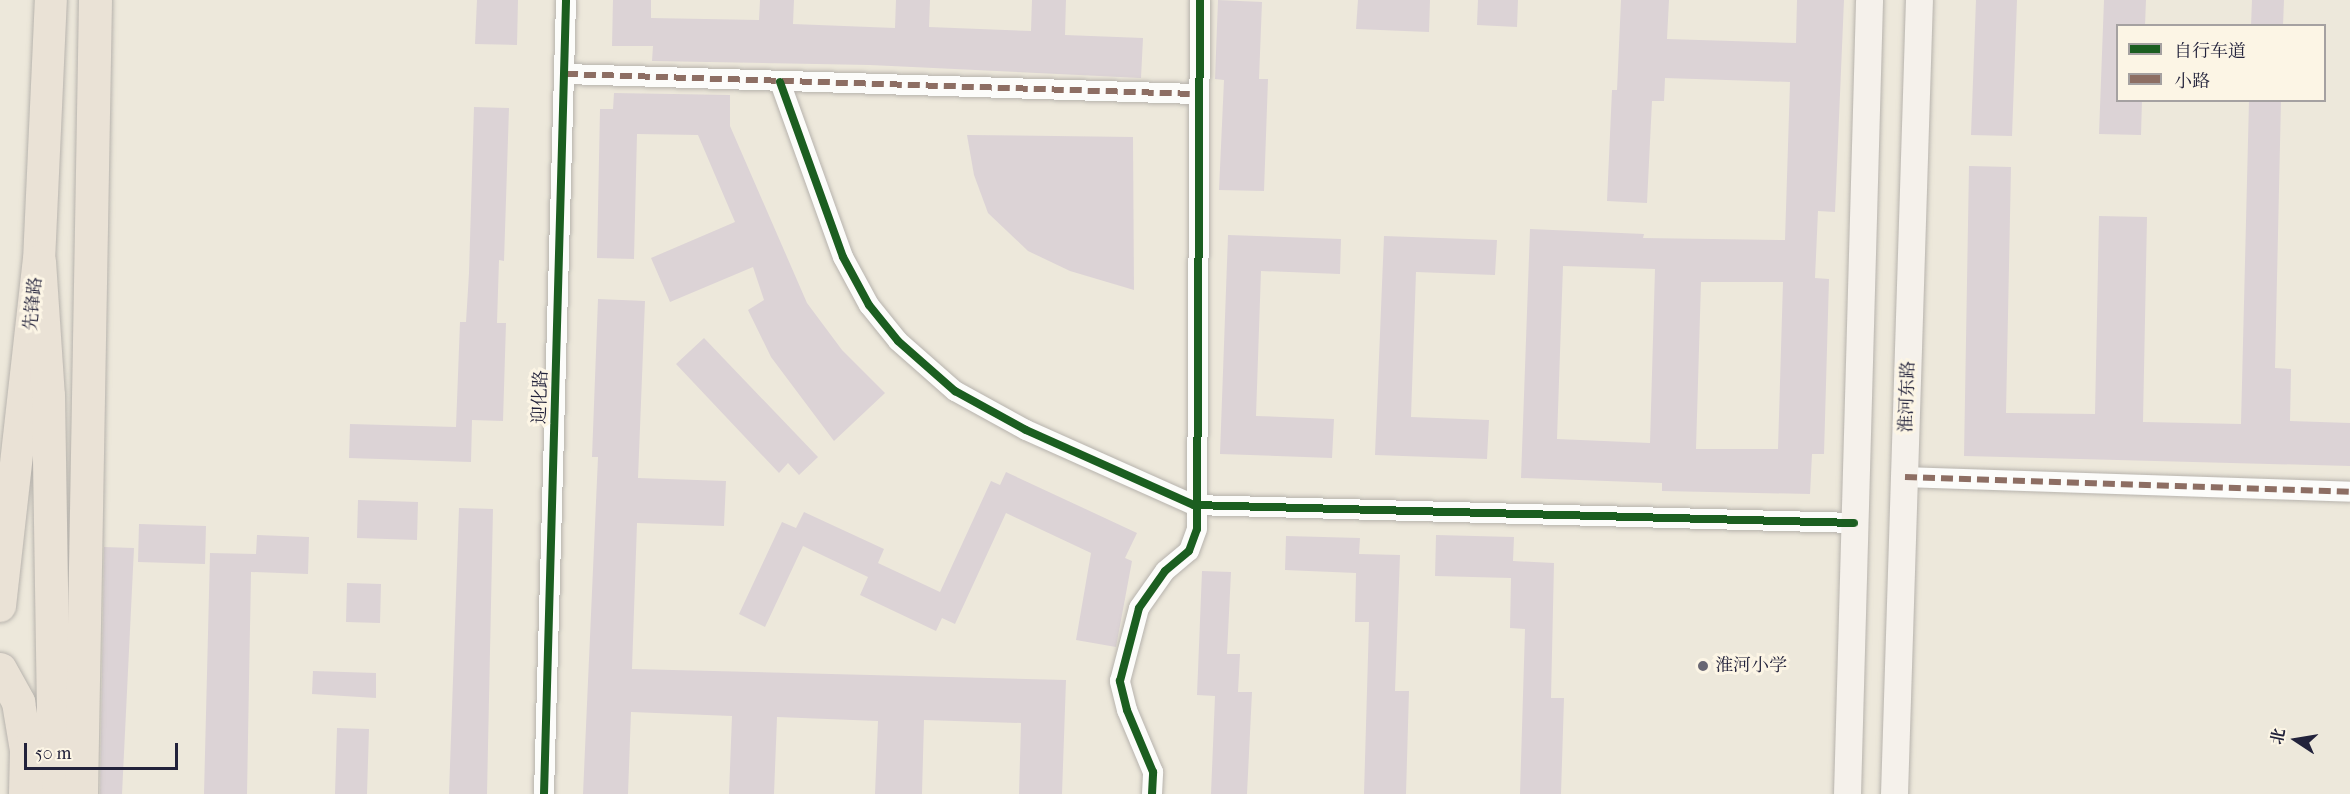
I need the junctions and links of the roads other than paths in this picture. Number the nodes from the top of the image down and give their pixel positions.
1 (51, 0) edge
2 (95, 0) edge
3 (567, 0) edge
4 (1200, 0) edge
5 (1869, 0) edge
6 (1919, 0) edge
7 (566, 74) junction
8 (780, 82) junction
9 (1197, 94) junction
10 (39, 261) junction
11 (1905, 477) junction
12 (2350, 492) edge
13 (1194, 505) junction
14 (1854, 523) junction
15 (0, 606) edge
16 (0, 669) edge
17 (25, 794) edge
18 (49, 794) edge
19 (81, 794) edge
20 (544, 794) edge
21 (1152, 794) edge
22 (1847, 794) edge
23 (1894, 794) edge

1 - 10 main road, 先锋路
2 - 19 highway
3 - 7 street, 迎化路
4 - 9 street
5 - 14 main road
6 - 11 main road, 淮河东路
7 - 8 street
7 - 20 street, 迎化路
8 - 9 street
8 - 13 street
9 - 13 street
10 - 15 main road, 先锋路
10 - 18 highway
11 - 12 street
11 - 23 main road, 淮河东路
13 - 14 street
13 - 21 street
14 - 22 main road
16 - 17 highway

